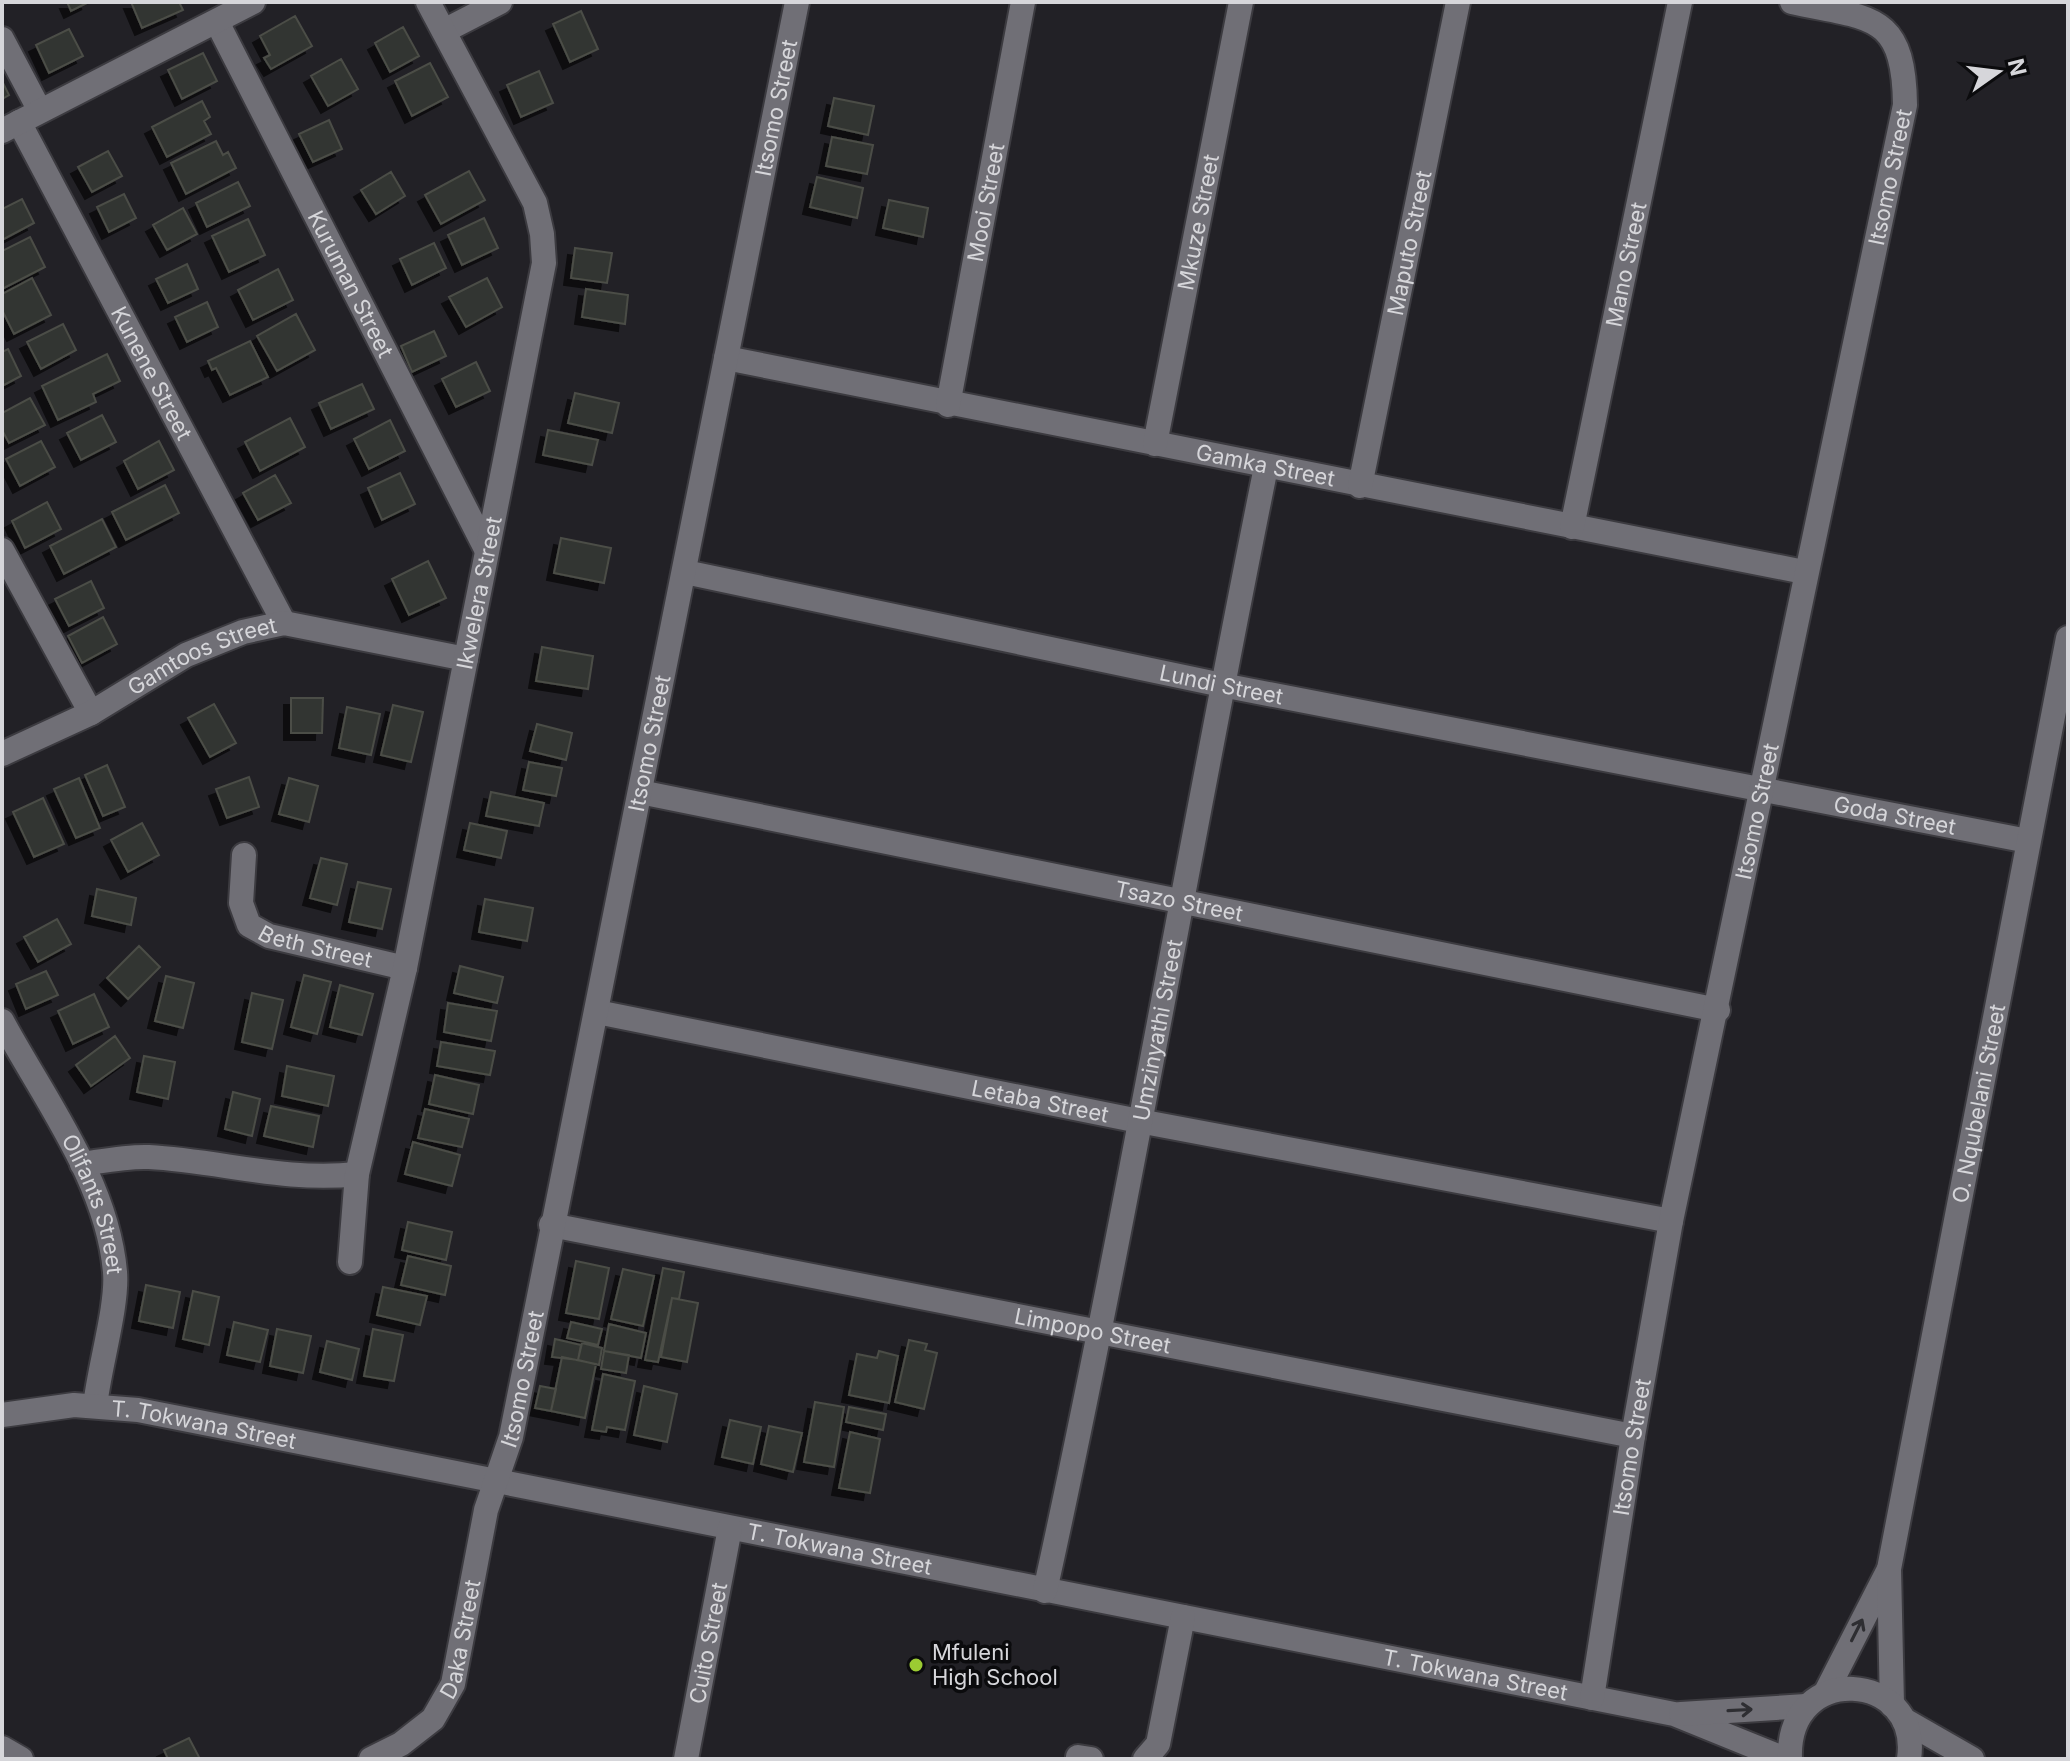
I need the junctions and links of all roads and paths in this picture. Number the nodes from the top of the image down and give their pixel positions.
1 (253, 2) edge
2 (428, 2) edge
3 (500, 2) edge
4 (797, 2) edge
5 (1023, 2) edge
6 (1241, 2) edge
7 (1458, 2) edge
8 (1680, 2) edge
9 (1792, 2) edge
10 (217, 22) junction
11 (444, 31) junction
12 (2, 39) edge
13 (20, 121) edge
14 (726, 358) junction
15 (948, 405) junction
16 (1155, 444) junction
17 (1266, 467) junction
18 (1360, 486) junction
19 (1572, 527) junction
20 (485, 547) junction
21 (2, 550) edge
22 (685, 572) junction
23 (1804, 572) junction
24 (284, 623) junction
25 (2068, 638) edge
26 (466, 659) junction
27 (1222, 685) junction
28 (91, 713) junction
29 (2, 754) edge
30 (1761, 790) junction
31 (640, 792) junction
32 (2028, 841) junction
33 (244, 855) dead end
34 (1180, 903) junction
35 (405, 968) junction
36 (1718, 1010) junction
37 (597, 1012) junction
38 (2, 1021) edge
39 (1139, 1121) junction
40 (82, 1164) junction
41 (357, 1174) junction
42 (1671, 1221) junction
43 (551, 1225) junction
44 (350, 1262) dead end
45 (1102, 1334) junction
46 (95, 1406) junction
47 (2, 1415) edge
48 (1633, 1436) junction
49 (494, 1481) junction
50 (730, 1528) junction
51 (1889, 1569) junction
52 (1045, 1591) junction
53 (1183, 1617) junction
54 (1592, 1698) junction
55 (1816, 1699) junction
56 (1898, 1713) junction
57 (1674, 1714) junction
58 (2, 1748) edge
59 (21, 1759) edge
60 (371, 1759) edge
61 (686, 1759) edge
62 (1145, 1759) edge
63 (1787, 1759) edge
64 (1909, 1759) edge
65 (1972, 1759) edge

1 - 10 street
2 - 11 street, Ikwelera Street
3 - 11 street
4 - 14 street, Itsomo Street
5 - 15 street, Mooi Street
6 - 16 street, Mkuze Street
7 - 18 street, Maputo Street
8 - 19 street, Mano Street
9 - 23 street, Itsomo Street
10 - 13 street
10 - 20 street, Kuruman Street
11 - 20 street, Ikwelera Street
12 - 13 street
13 - 24 street, Kunene Street
14 - 15 street, Gamka Street
14 - 22 street, Itsomo Street
15 - 16 street, Gamka Street
16 - 17 street, Gamka Street
17 - 18 street, Gamka Street
17 - 27 street, Umzinyathi Street
18 - 19 street, Gamka Street
19 - 23 street, Gamka Street
20 - 26 street, Ikwelera Street
21 - 28 street
22 - 27 street, Lundi Street
22 - 31 street, Itsomo Street
23 - 30 street, Itsomo Street
24 - 26 street, Gamtoos Street
24 - 28 street, Gamtoos Street
25 - 32 street, O. Nqubelani Street
26 - 35 street, Ikwelera Street
27 - 30 street, Lundi Street
27 - 34 street, Umzinyathi Street
28 - 29 street, Gamtoos Street
30 - 32 street, Goda Street
30 - 36 street, Itsomo Street
31 - 34 street, Tsazo Street
31 - 37 street, Itsomo Street
32 - 51 street, O. Nqubelani Street
33 - 35 street, Beth Street
34 - 36 street, Tsazo Street
34 - 39 street, Umzinyathi Street
35 - 41 street, Ikwelera Street
36 - 42 street, Itsomo Street
37 - 39 street, Letaba Street
37 - 43 street, Itsomo Street
38 - 40 street, Olifants Street
39 - 42 street, Letaba Street
39 - 45 street, Umzinyathi Street
40 - 41 street
40 - 46 street, Olifants Street
41 - 44 street, Ikwelera Street
42 - 48 street, Itsomo Street
43 - 45 street, Limpopo Street
43 - 49 street, Itsomo Street
45 - 48 street, Limpopo Street
45 - 52 street, Umzinyathi Street
46 - 47 street, T. Tokwana Street
46 - 49 street, T. Tokwana Street
48 - 54 street, Itsomo Street
49 - 50 street, T. Tokwana Street
49 - 60 street, Daka Street
50 - 52 street, T. Tokwana Street
50 - 61 street, Cuito Street
55 -> 51 street, O. Nqubelani Street
51 - 56 street, O. Nqubelani Street
52 - 53 street, T. Tokwana Street
53 - 54 street, T. Tokwana Street
53 - 62 street
54 - 57 street, T. Tokwana Street
55 - 56 street, T. Tokwana Street
57 -> 55 street, T. Tokwana Street
55 - 63 street, O. Nqubelani Street
56 - 64 street, O. Nqubelani Street
56 - 65 street
57 - 63 street, T. Tokwana Street
58 - 59 street

